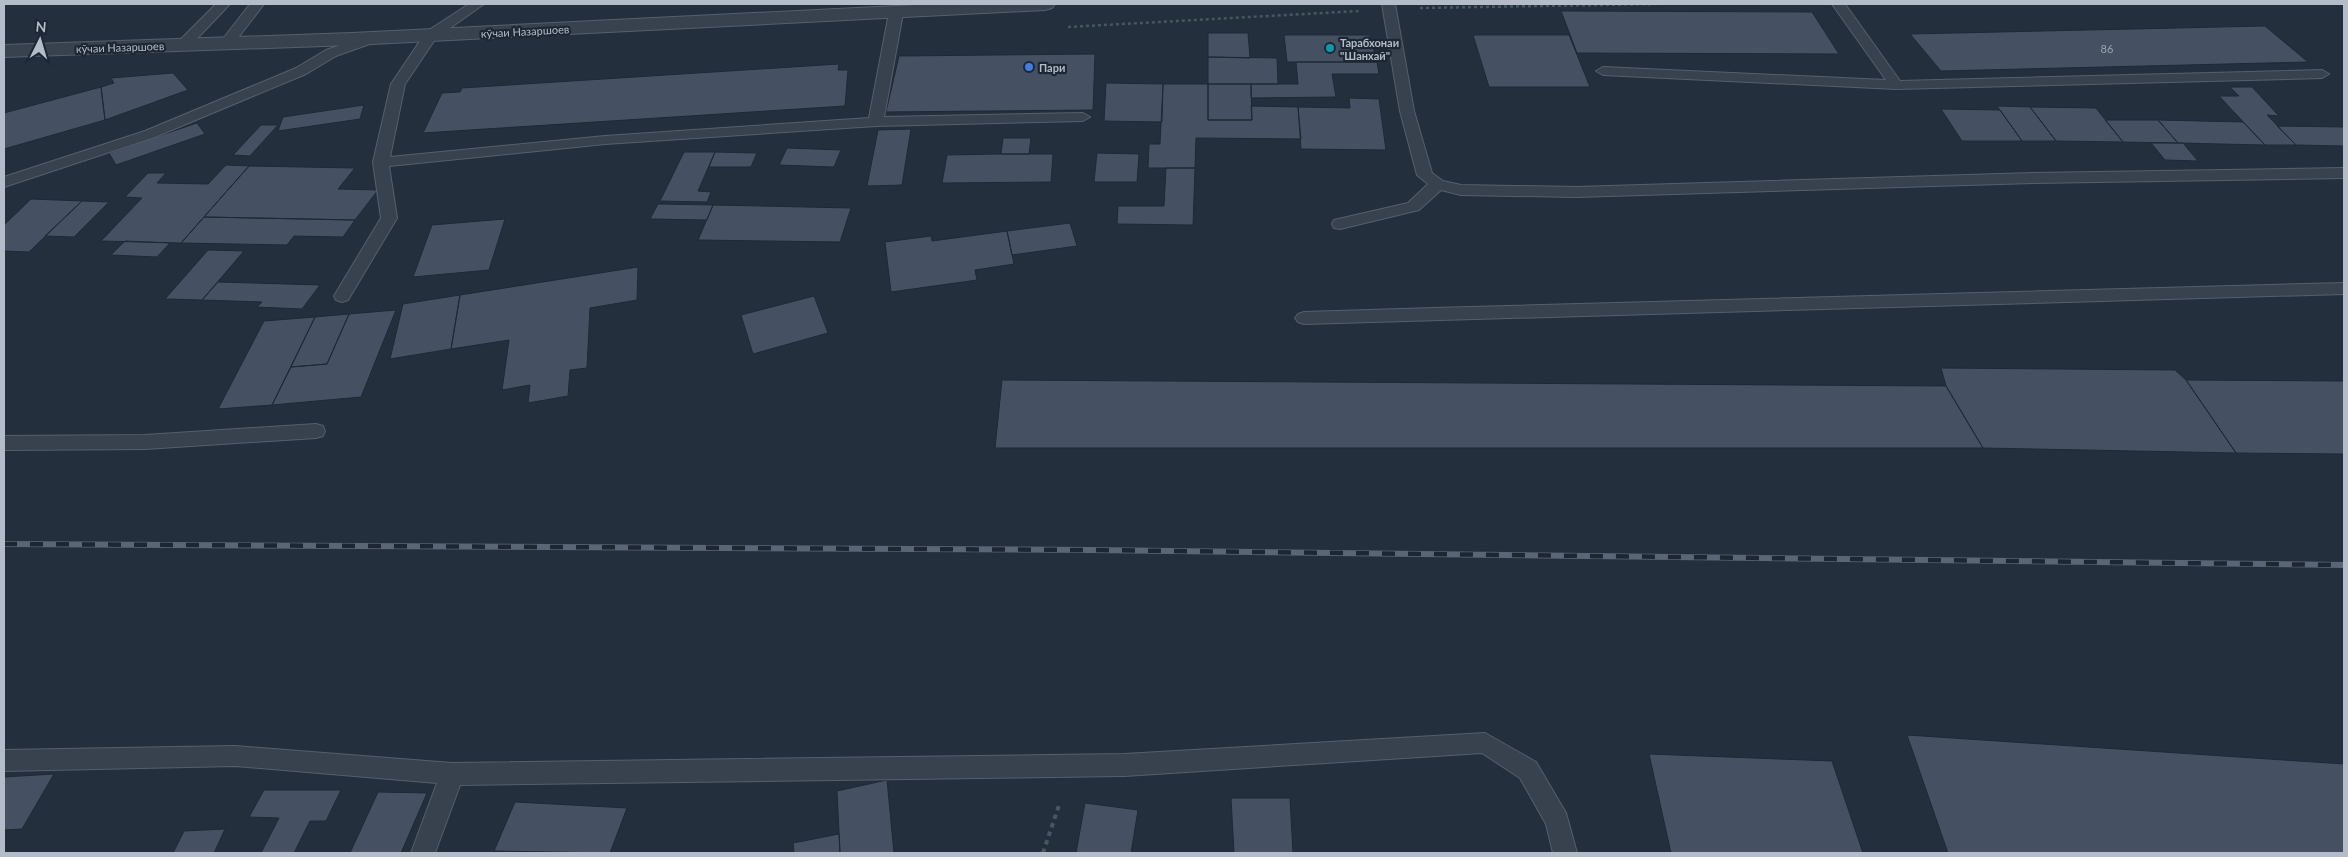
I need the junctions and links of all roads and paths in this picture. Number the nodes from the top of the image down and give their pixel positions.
1 (223, 4) edge
2 (257, 4) edge
3 (477, 4) edge
4 (1045, 4) edge
5 (1388, 4) edge
6 (1839, 4) edge
7 (896, 13) junction
8 (431, 35) junction
9 (373, 38) junction
10 (226, 44) junction
11 (184, 45) junction
12 (4, 51) edge
13 (1603, 71) dead end
14 (2322, 74) dead end
15 (1896, 85) junction
16 (1083, 117) dead end
17 (876, 122) junction
18 (381, 162) junction
19 (2344, 173) edge
20 (4, 182) edge
21 (1438, 184) junction
22 (1340, 224) dead end
23 (2344, 288) edge
24 (342, 296) dead end
25 (1304, 318) dead end
26 (316, 431) dead end
27 (4, 444) edge
28 (4, 761) edge
29 (1072, 766) junction
30 (452, 774) junction
31 (423, 853) edge
32 (1043, 853) edge
33 (1565, 853) edge

1 - 11 lane
2 - 10 lane
3 - 8 lane
4 - 7 street, кӯчаи Назаршоев
5 - 21 lane
6 - 15 lane
7 - 8 street, кӯчаи Назаршоев
7 - 17 lane
8 - 9 street, кӯчаи Назаршоев
8 - 18 lane
9 - 10 street, кӯчаи Назаршоев
9 - 20 lane
10 - 11 street, кӯчаи Назаршоев
11 - 12 street, кӯчаи Назаршоев
13 - 15 lane
14 - 15 lane
16 - 17 lane
17 - 18 lane
18 - 24 lane
19 - 21 lane
21 - 22 lane
23 - 25 lane
26 - 27 lane
28 - 30 lane
29 - 30 lane
29 - 32 path
29 - 33 lane
30 - 31 lane

